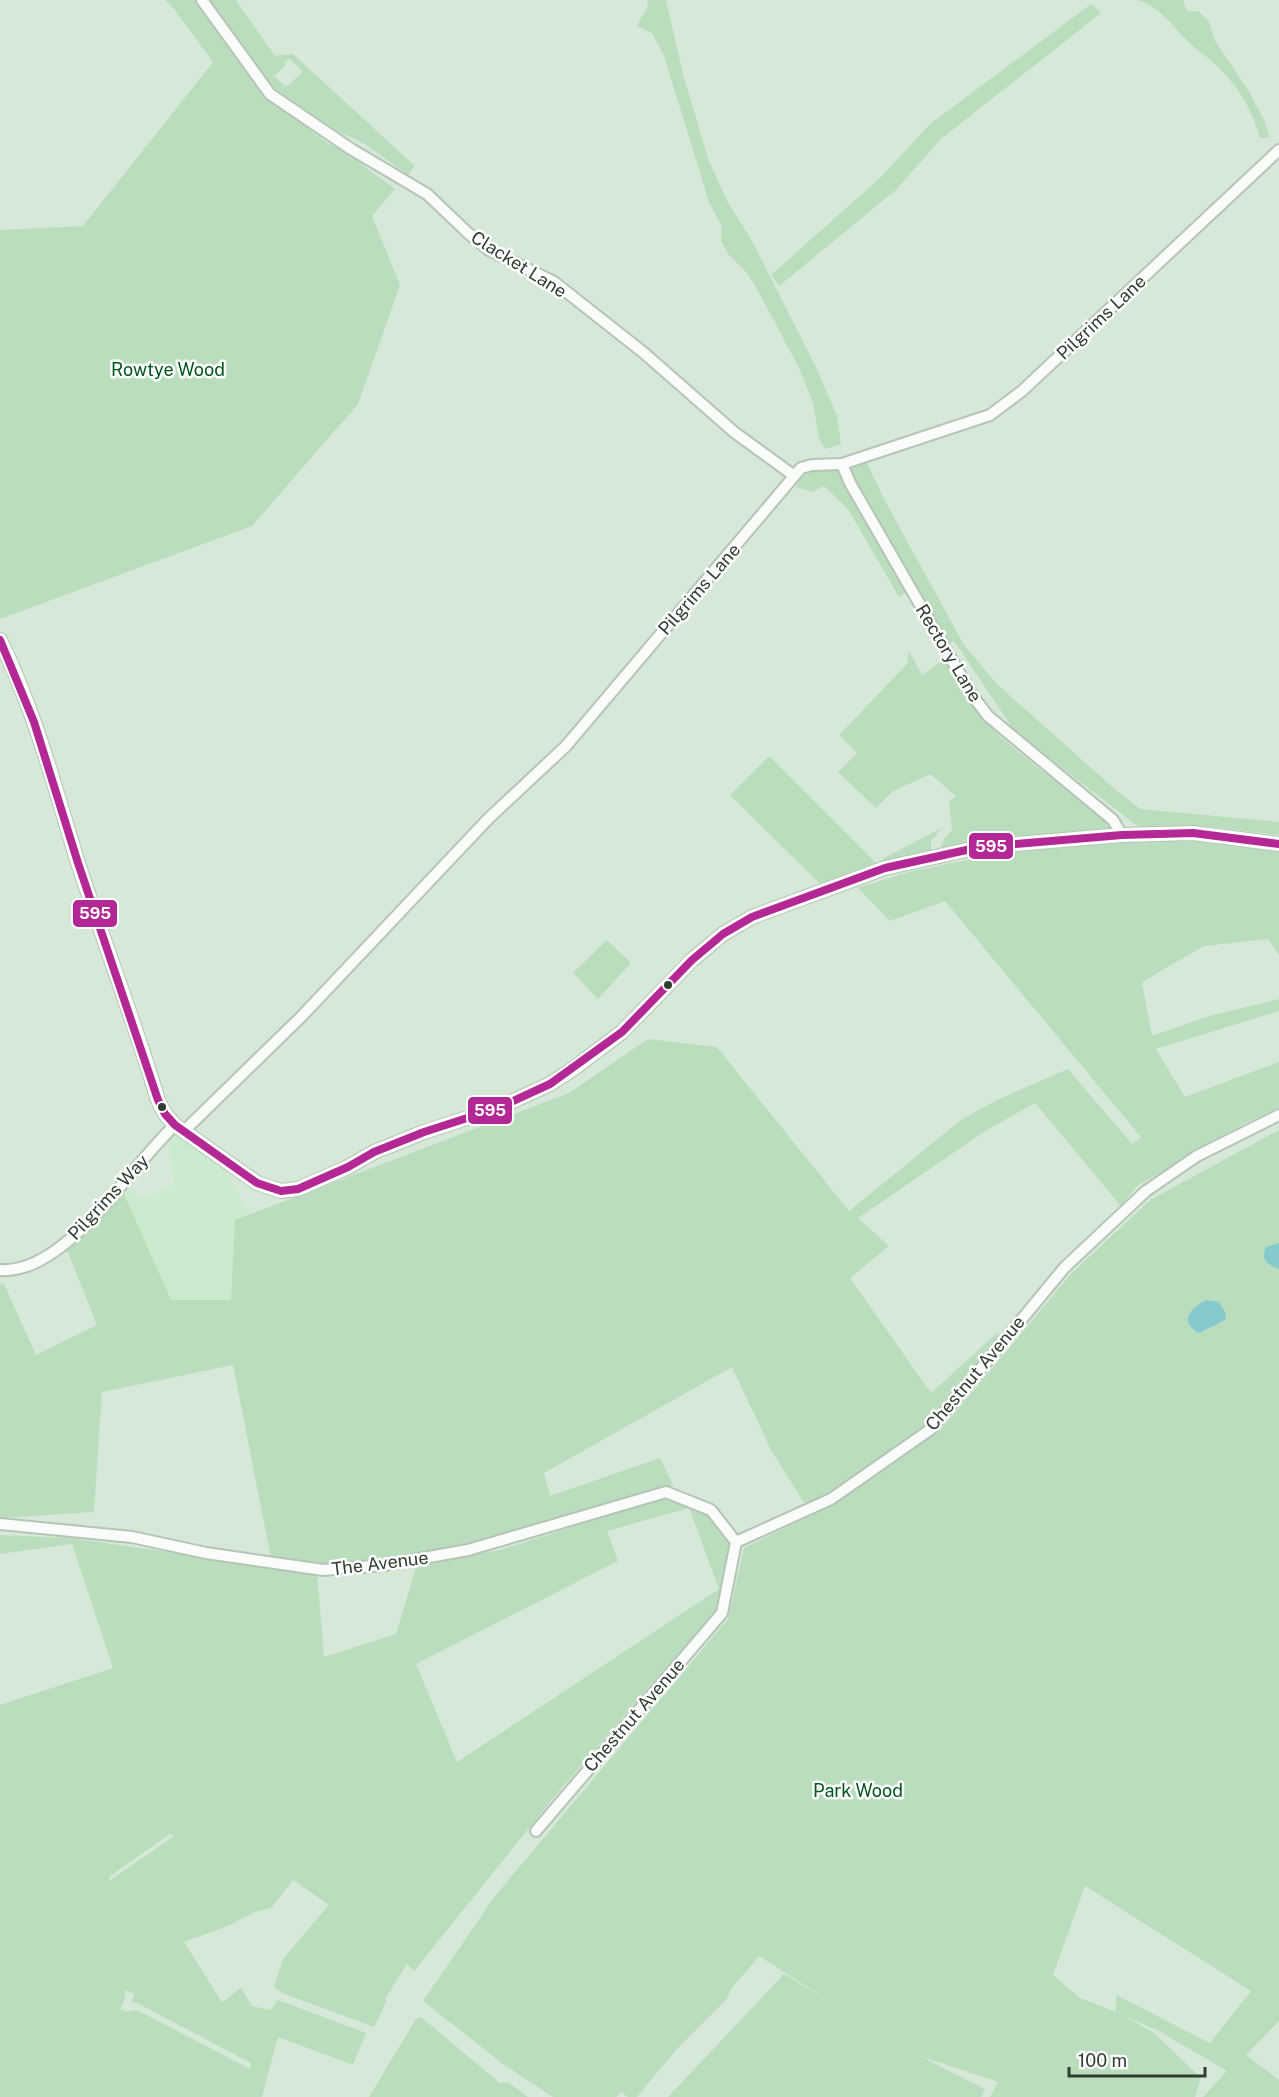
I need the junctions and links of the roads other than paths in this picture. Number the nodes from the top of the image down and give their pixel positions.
1 (202, 0) edge
2 (1279, 150) edge
3 (842, 464) junction
4 (793, 475) junction
5 (0, 640) edge
6 (1122, 835) junction
7 (1279, 844) edge
8 (1279, 1115) edge
9 (180, 1128) junction
10 (0, 1270) edge
11 (0, 1524) edge
12 (736, 1542) junction
13 (536, 1831) dead end

1 - 4 street, Clacket Lane
2 - 3 street, Pilgrims Lane
3 - 4 street, Pilgrims Lane
3 - 6 street, Rectory Lane
4 - 9 street, Pilgrims Lane
5 - 9 main road
6 - 7 main road
6 - 9 main road
8 - 12 street, Chestnut Avenue
9 - 10 street, Pilgrims Way
11 - 12 street, The Avenue
12 - 13 street, Chestnut Avenue

